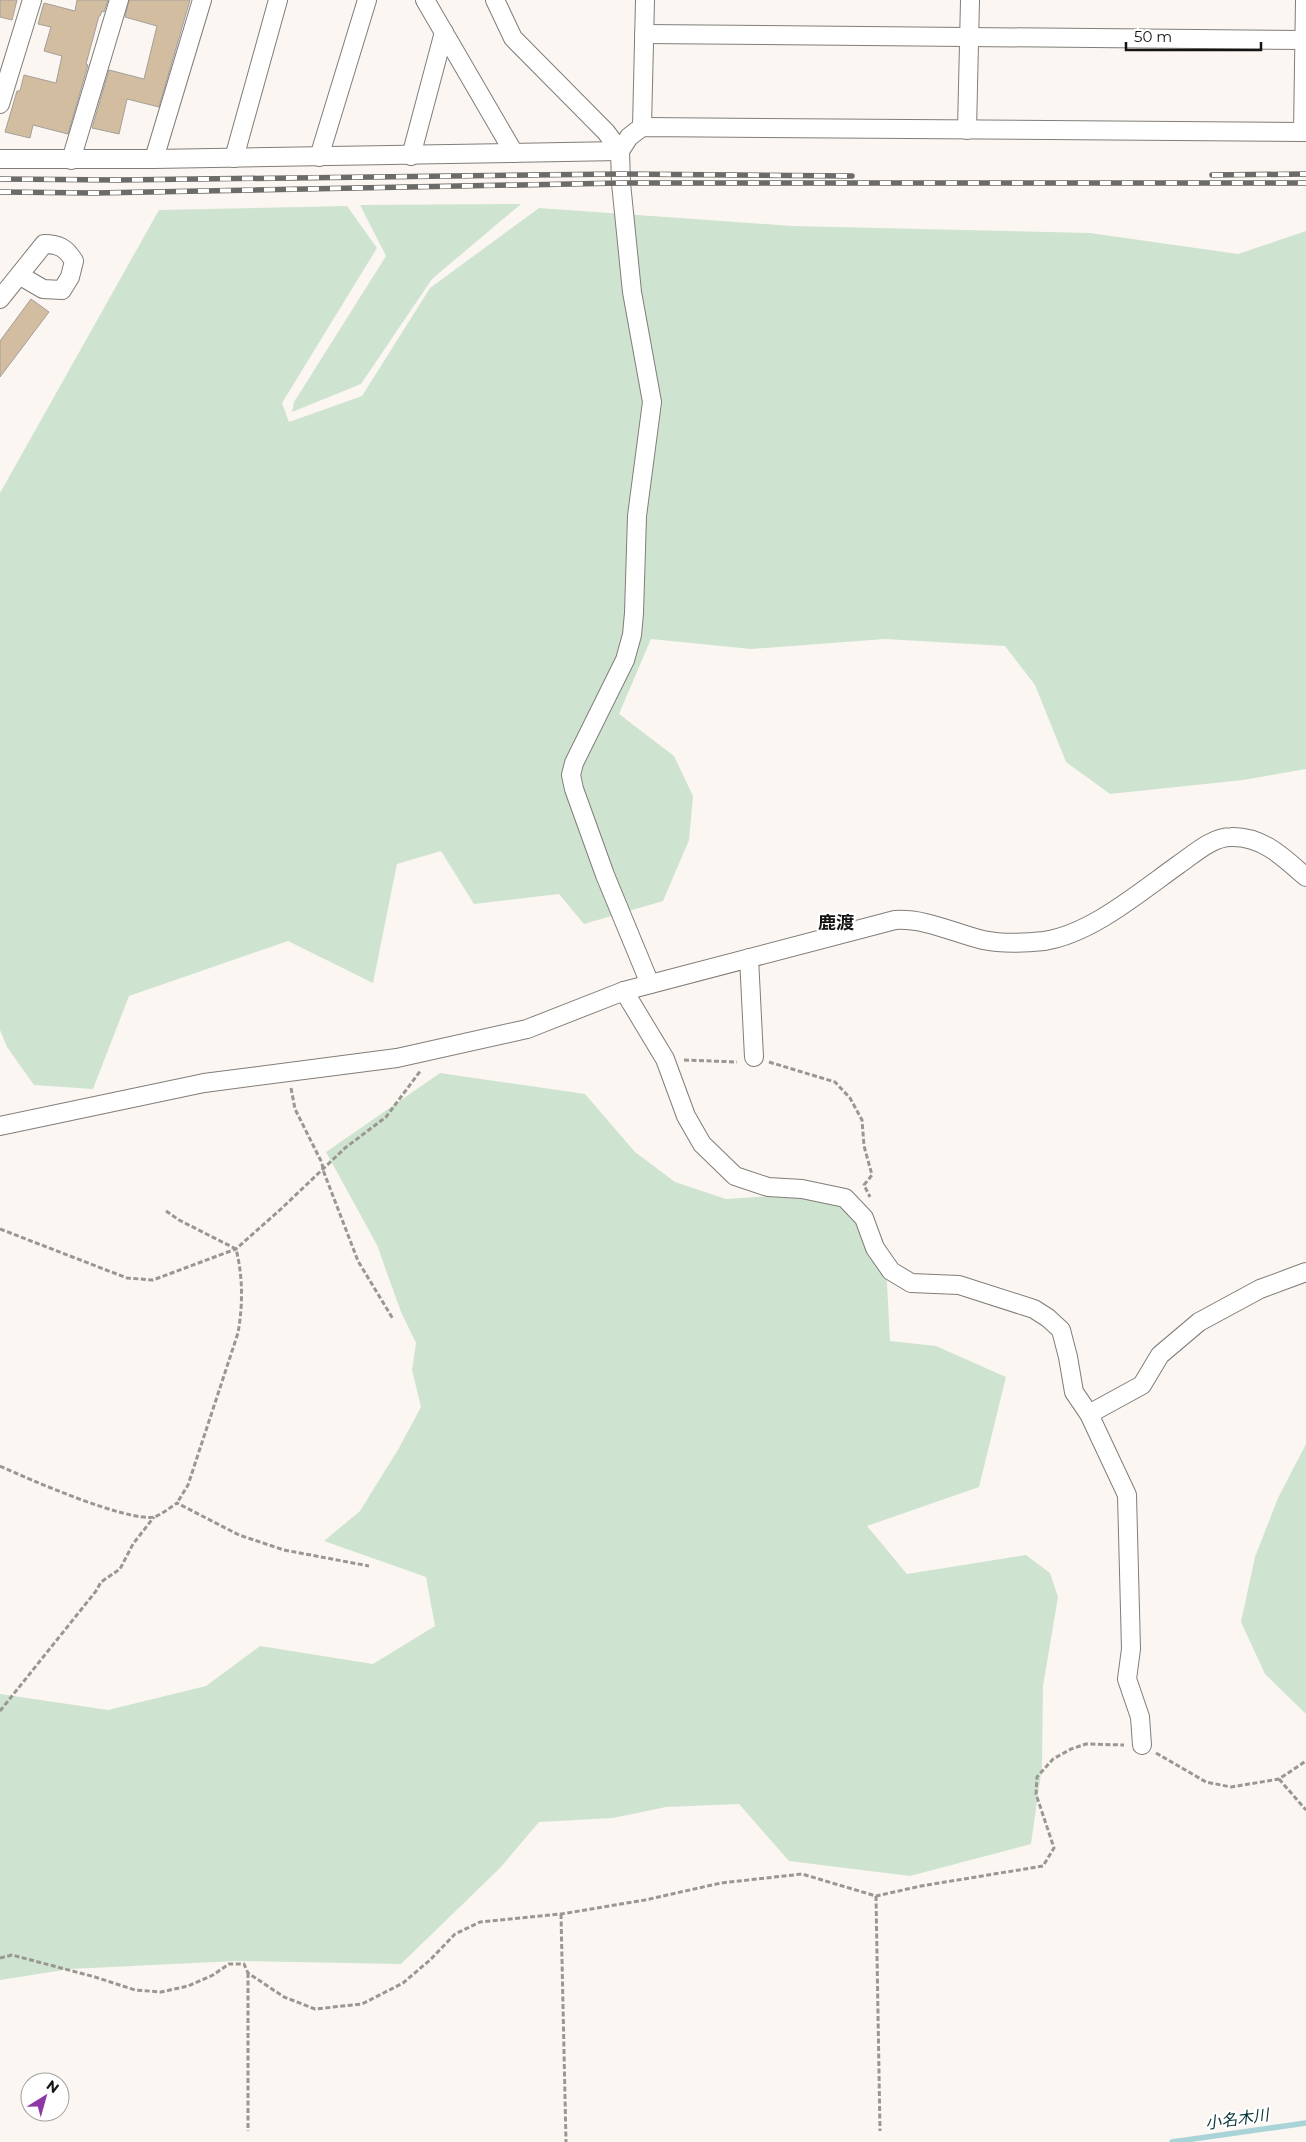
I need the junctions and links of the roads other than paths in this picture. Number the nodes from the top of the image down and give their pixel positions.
1 (32, 0) edge
2 (119, 0) edge
3 (202, 0) edge
4 (278, 0) edge
5 (367, 0) edge
6 (425, 0) edge
7 (495, 0) edge
8 (645, 0) edge
9 (970, 0) edge
10 (1304, 0) edge
11 (444, 32) junction
12 (644, 34) junction
13 (970, 36) junction
14 (1305, 40) edge
15 (0, 104) edge
16 (642, 127) junction
17 (968, 130) junction
18 (1304, 132) edge
19 (620, 151) junction
20 (514, 153) junction
21 (411, 156) junction
22 (319, 157) junction
23 (234, 158) junction
24 (0, 159) edge
25 (71, 160) junction
26 (154, 160) junction
27 (18, 275) dead end
28 (0, 299) edge
29 (1306, 877) edge
30 (749, 958) junction
31 (650, 984) junction
32 (624, 991) junction
33 (754, 1056) road end
34 (0, 1126) edge
35 (1306, 1272) edge
36 (1089, 1414) junction
37 (1142, 1746) road end

1 - 15 street
2 - 25 street
3 - 26 street
4 - 23 street
5 - 22 street
6 - 11 street
7 - 19 street
8 - 12 street
9 - 13 street
10 - 14 street
11 - 20 street
11 - 21 street
12 - 13 street
12 - 16 street
13 - 14 street
13 - 17 street
14 - 18 street
16 - 17 street
16 - 19 street
17 - 18 street
19 - 20 street
19 - 31 street
20 - 21 street
21 - 22 street
22 - 23 street
23 - 26 street
24 - 25 street
25 - 26 street
27 - 28 street
29 - 30 street
30 - 31 street
30 - 33 street
31 - 32 street
32 - 34 street
32 - 36 street
35 - 36 street
36 - 37 street

